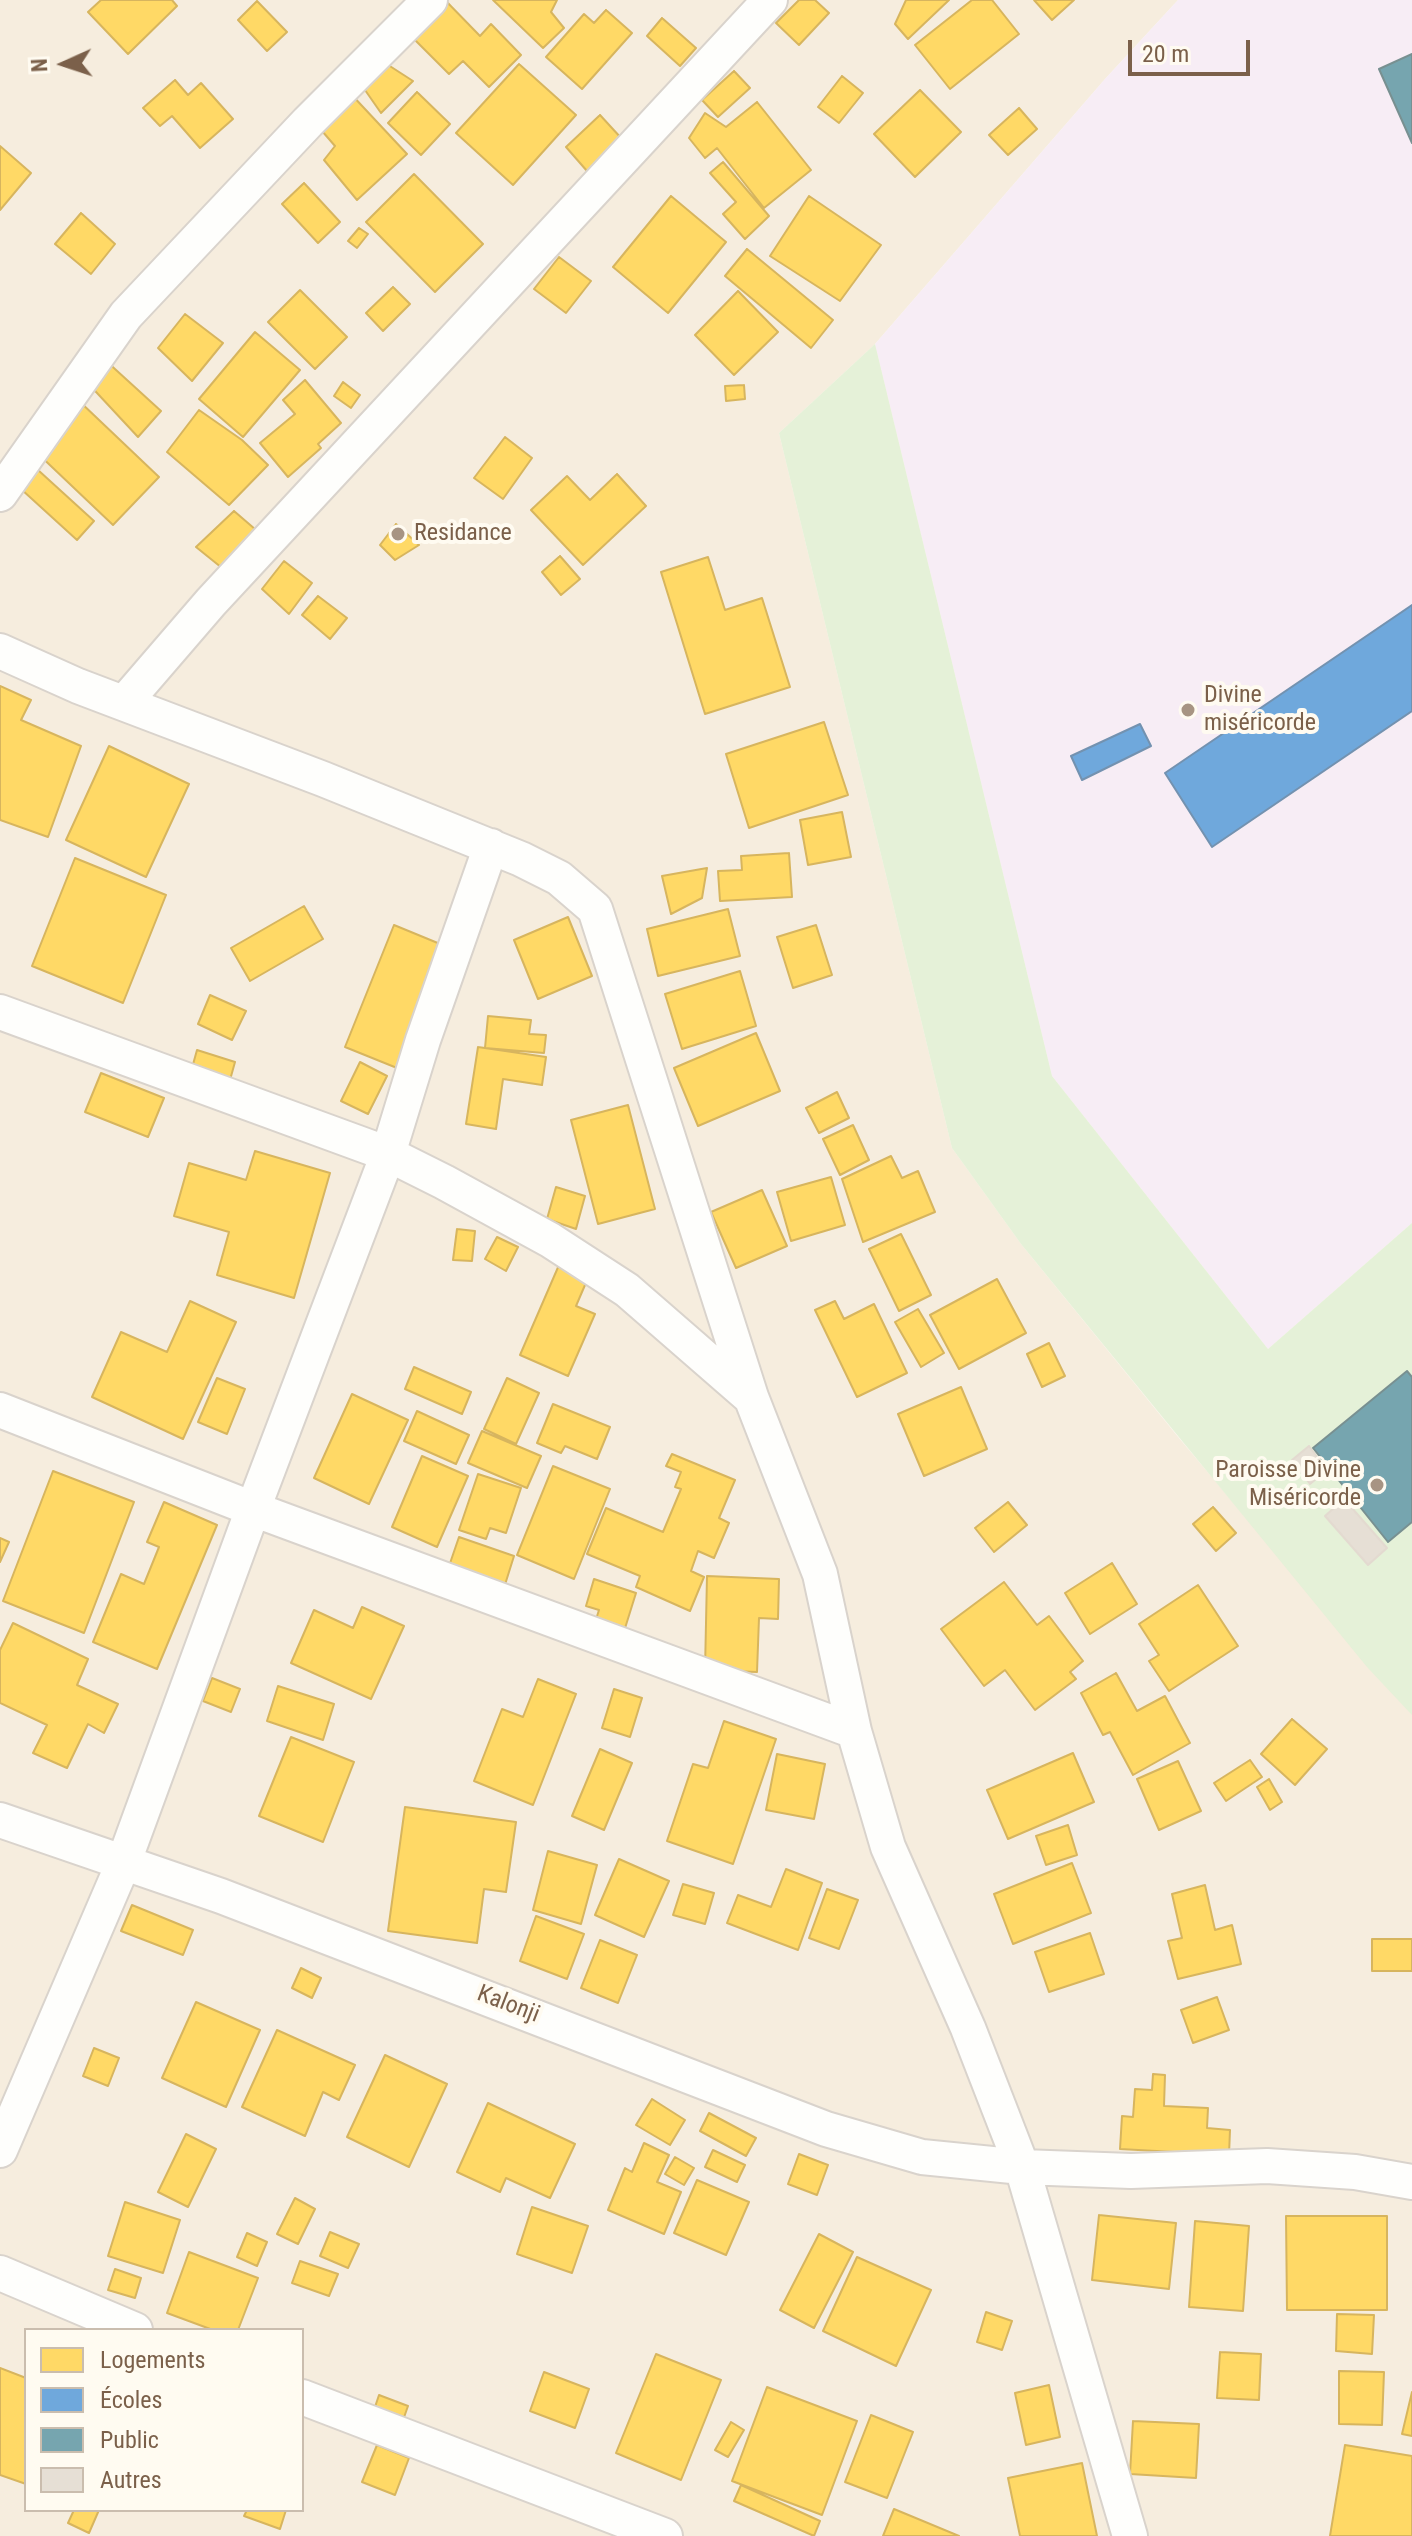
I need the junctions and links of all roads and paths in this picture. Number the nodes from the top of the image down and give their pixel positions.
1 (430, 0) edge
2 (770, 0) edge
3 (0, 494) edge
4 (0, 651) edge
5 (124, 703) junction
6 (491, 846) junction
7 (0, 1012) edge
8 (388, 1154) junction
9 (751, 1397) junction
10 (0, 1410) edge
11 (253, 1509) junction
12 (854, 1731) junction
13 (0, 1820) edge
14 (123, 1864) junction
15 (0, 2150) edge
16 (1022, 2167) junction
17 (1412, 2182) edge
18 (0, 2273) edge
19 (130, 2328) edge
20 (304, 2398) edge
21 (665, 2536) edge
22 (1130, 2536) edge

1 - 3 street
2 - 5 street
4 - 5 street
5 - 6 street
6 - 8 street
6 - 9 street
7 - 8 street
8 - 9 street
8 - 11 street
9 - 12 street
10 - 11 street
11 - 12 street
11 - 14 street
12 - 16 street
13 - 14 street, Kalonji
14 - 15 street
14 - 16 street, Kalonji
16 - 17 street, Kalonji
16 - 22 street
18 - 19 street
20 - 21 street

